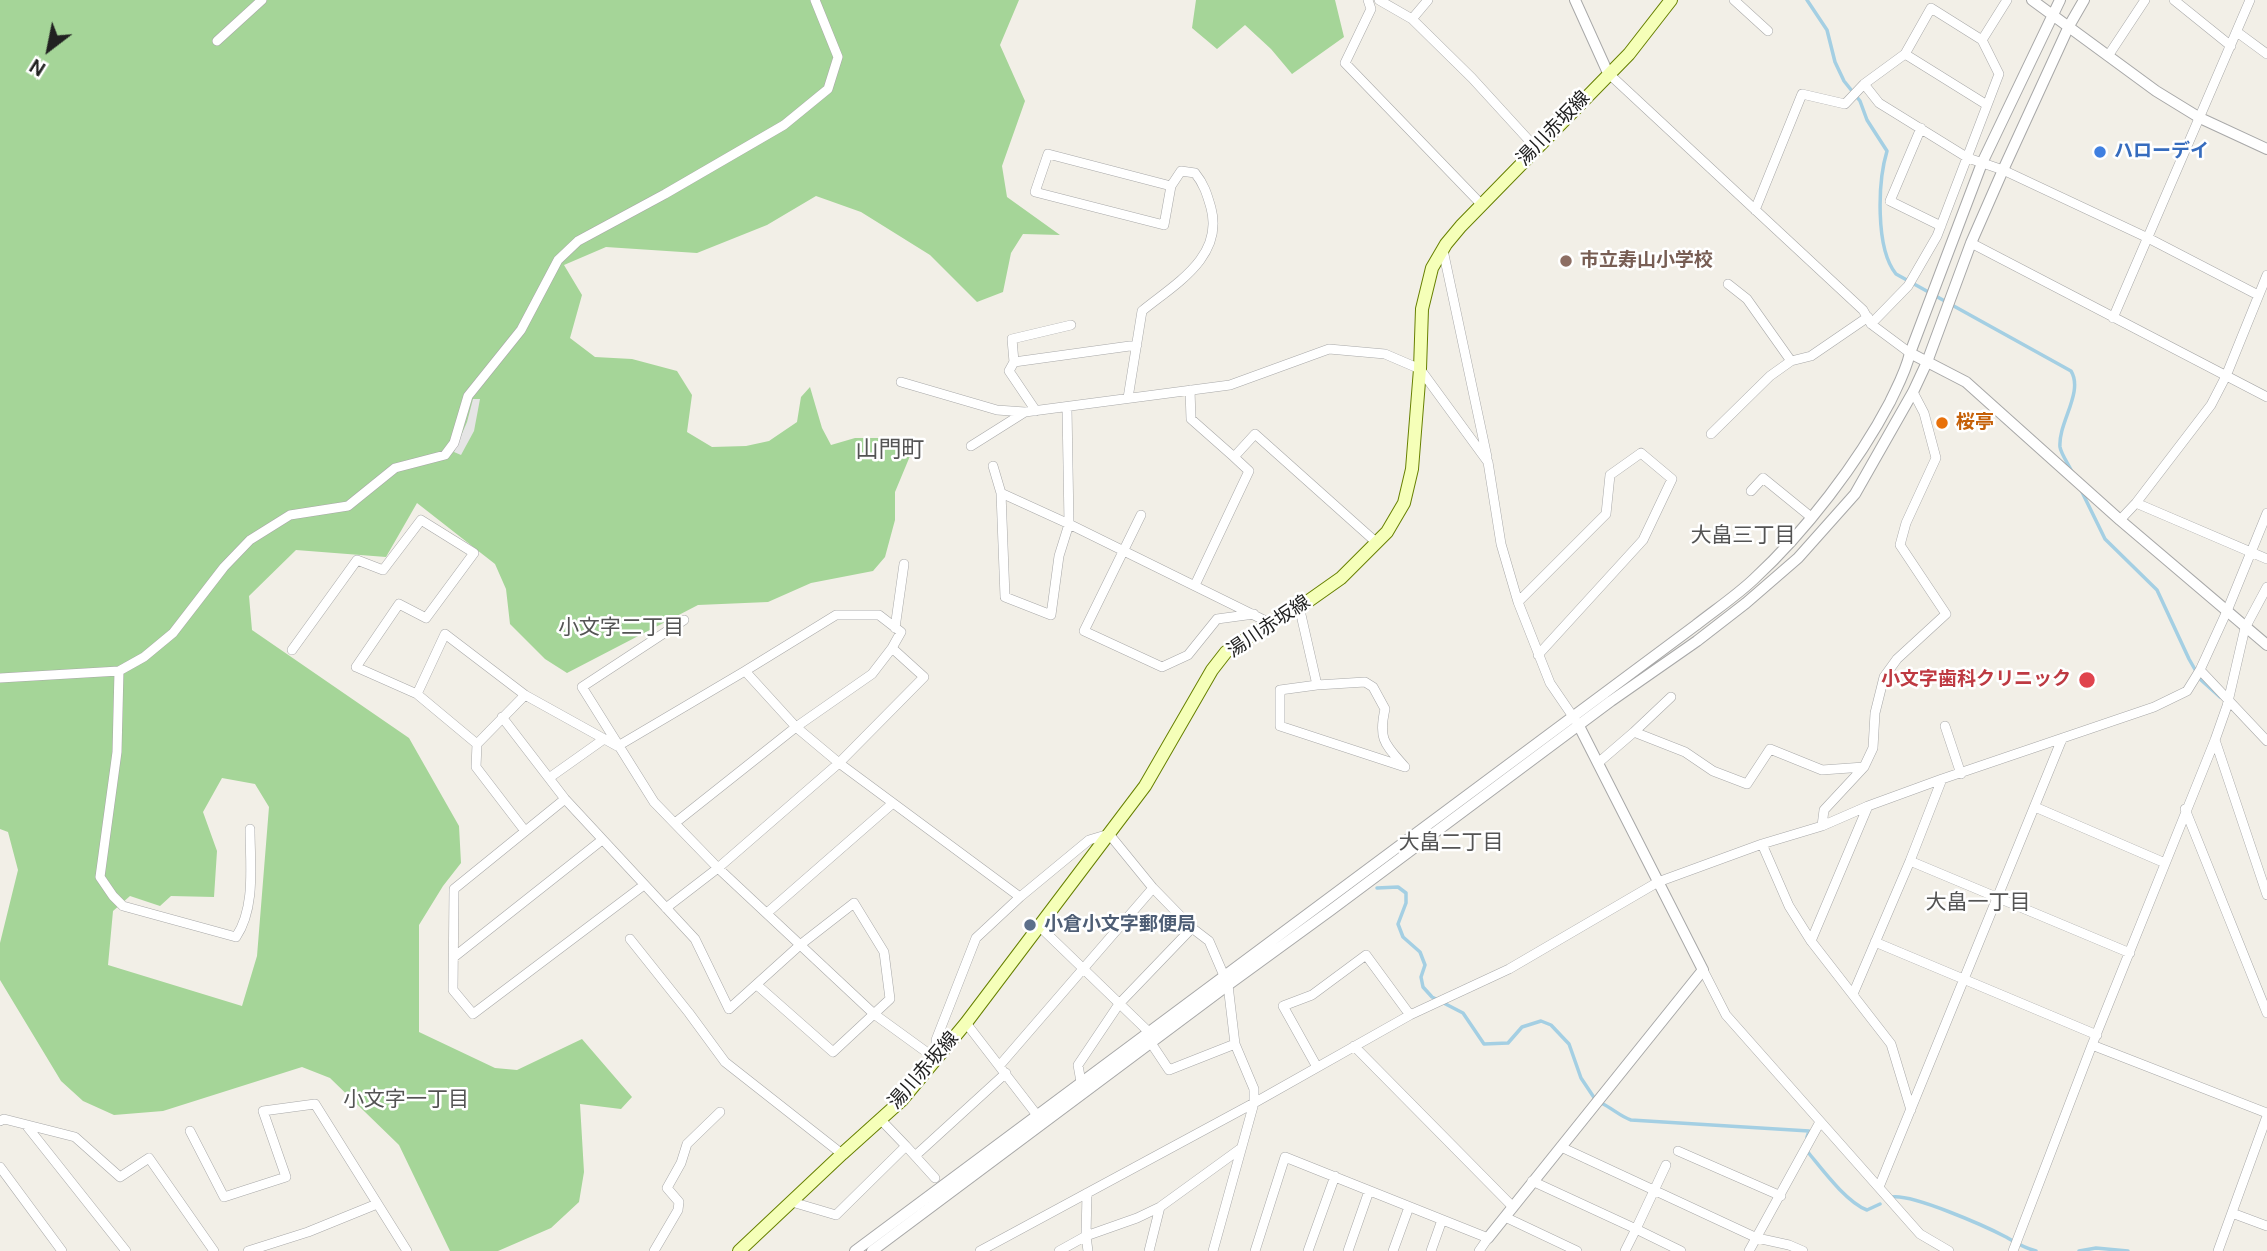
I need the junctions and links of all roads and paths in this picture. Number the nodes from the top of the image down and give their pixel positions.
1 (262, 0) edge
2 (815, 0) edge
3 (1368, 0) edge
4 (1379, 0) edge
5 (1428, 0) edge
6 (1575, 0) edge
7 (1671, 0) edge
8 (1734, 0) edge
9 (2007, 0) edge
10 (2032, 0) edge
11 (2060, 0) edge
12 (2084, 0) edge
13 (2145, 0) edge
14 (2174, 0) edge
15 (2250, 0) edge
16 (2052, 15) junction
17 (1412, 19) junction
18 (2069, 26) junction
19 (1768, 30) dead end
20 (2237, 32) junction
21 (1982, 40) junction
22 (217, 41) dead end
23 (2231, 46) junction
24 (1905, 54) junction
25 (2267, 54) edge
26 (2108, 57) junction
27 (1608, 73) junction
28 (1862, 86) junction
29 (1987, 105) junction
30 (2200, 118) junction
31 (1921, 128) junction
32 (1536, 148) junction
33 (2267, 149) edge
34 (1968, 158) junction
35 (1982, 163) junction
36 (2003, 170) junction
37 (1171, 186) junction
38 (1481, 204) junction
39 (1755, 209) junction
40 (1941, 226) junction
41 (2148, 238) junction
42 (1971, 243) junction
43 (1443, 250) junction
44 (2267, 275) edge
45 (1728, 284) dead end
46 (2258, 295) junction
47 (2113, 318) junction
48 (1869, 320) junction
49 (1072, 325) dead end
50 (1137, 345) junction
51 (1910, 353) junction
52 (1791, 361) junction
53 (1014, 362) junction
54 (1927, 362) junction
55 (1420, 369) junction
56 (2225, 376) junction
57 (901, 382) dead end
58 (1190, 390) junction
59 (1913, 392) junction
60 (2267, 397) edge
61 (1128, 398) junction
62 (1067, 408) junction
63 (1036, 411) junction
64 (1025, 412) junction
65 (1711, 433) dead end
66 (971, 446) dead end
67 (1234, 457) junction
68 (1488, 462) junction
69 (993, 466) dead end
70 (1751, 491) dead end
71 (1001, 493) junction
72 (2136, 503) junction
73 (2267, 513) edge
74 (1141, 515) dead end
75 (1811, 517) junction
76 (2120, 520) junction
77 (1069, 524) junction
78 (1377, 543) junction
79 (1124, 551) junction
80 (2251, 553) junction
81 (2267, 559) edge
82 (904, 564) dead end
83 (1195, 585) junction
84 (2267, 587) edge
85 (1518, 603) junction
86 (1299, 606) junction
87 (2227, 611) junction
88 (1254, 614) junction
89 (684, 620) dead end
90 (1270, 623) junction
91 (895, 628) junction
92 (2245, 628) junction
93 (2267, 646) edge
94 (892, 648) junction
95 (292, 650) dead end
96 (1538, 655) junction
97 (2199, 670) junction
98 (119, 671) junction
99 (745, 671) junction
100 (0, 678) edge
101 (1317, 685) junction
102 (417, 694) junction
103 (525, 695) junction
104 (1671, 697) dead end
105 (2227, 703) junction
106 (502, 717) junction
107 (1576, 721) junction
108 (1945, 726) dead end
109 (796, 727) junction
110 (1633, 732) junction
111 (604, 739) junction
112 (2062, 739) junction
113 (2215, 740) junction
114 (2266, 740) edge
115 (477, 744) junction
116 (618, 747) junction
117 (839, 763) junction
118 (1598, 764) junction
119 (1864, 767) junction
120 (1961, 774) junction
121 (549, 778) junction
122 (1942, 779) junction
123 (565, 799) junction
124 (893, 803) junction
125 (1868, 806) junction
126 (2035, 807) junction
127 (2185, 809) junction
128 (676, 823) junction
129 (1822, 826) junction
130 (250, 829) dead end
131 (525, 831) junction
132 (1109, 834) junction
133 (602, 840) junction
134 (1762, 844) junction
135 (2267, 858) edge
136 (1910, 861) junction
137 (2256, 862) junction
138 (2165, 863) junction
139 (718, 868) junction
140 (1658, 881) junction
141 (644, 884) junction
142 (1153, 888) junction
143 (2267, 895) edge
144 (1020, 897) junction
145 (1998, 898) junction
146 (666, 908) junction
147 (767, 913) junction
148 (1039, 926) junction
149 (1192, 928) junction
150 (630, 939) dead end
151 (1811, 941) junction
152 (1875, 942) junction
153 (800, 945) junction
154 (2130, 953) junction
155 (453, 957) junction
156 (1084, 969) junction
157 (1703, 970) junction
158 (1963, 979) junction
159 (1226, 980) junction
160 (757, 985) junction
161 (1853, 993) junction
162 (1119, 1004) junction
163 (2267, 1013) edge
164 (874, 1014) junction
165 (1410, 1015) junction
166 (966, 1023) junction
167 (2097, 1035) junction
168 (1152, 1038) junction
169 (1235, 1044) junction
170 (2092, 1045) junction
171 (1354, 1046) junction
172 (936, 1059) junction
173 (1317, 1067) junction
174 (1003, 1069) junction
175 (1081, 1082) junction
176 (1254, 1103) junction
177 (1911, 1110) junction
178 (720, 1112) dead end
179 (2267, 1114) edge
180 (1040, 1119) junction
181 (881, 1120) junction
182 (0, 1121) edge
183 (1820, 1122) junction
184 (26, 1125) junction
185 (190, 1131) dead end
186 (2263, 1137) edge
187 (906, 1146) junction
188 (1561, 1147) junction
189 (1240, 1149) junction
190 (1678, 1151) dead end
191 (842, 1154) junction
192 (915, 1156) junction
193 (1666, 1165) dead end
194 (0, 1167) edge
195 (1335, 1176) junction
196 (935, 1178) dead end
197 (1532, 1181) junction
198 (1879, 1187) junction
199 (1654, 1190) junction
200 (1369, 1191) junction
201 (1087, 1193) junction
202 (1781, 1196) junction
203 (792, 1202) junction
204 (377, 1204) junction
205 (1160, 1207) junction
206 (1409, 1207) junction
207 (1513, 1207) junction
208 (2232, 1213) junction
209 (1505, 1217) junction
210 (1442, 1220) junction
211 (2267, 1226) edge
212 (1636, 1228) junction
213 (1086, 1236) junction
214 (1488, 1238) junction
215 (1757, 1238) junction
216 (62, 1251) edge
217 (126, 1251) edge
218 (214, 1251) edge
219 (248, 1251) edge
220 (407, 1251) edge
221 (654, 1251) edge
222 (739, 1251) edge
223 (855, 1251) edge
224 (872, 1251) edge
225 (980, 1251) edge
226 (1059, 1251) edge
227 (1088, 1251) edge
228 (1149, 1251) edge
229 (1213, 1251) edge
230 (1255, 1251) edge
231 (1308, 1251) edge
232 (1348, 1251) edge
233 (1394, 1251) edge
234 (1431, 1251) edge
235 (1479, 1251) edge
236 (1577, 1251) edge
237 (1625, 1251) edge
238 (1681, 1251) edge
239 (1749, 1251) edge
240 (1803, 1251) edge
241 (1949, 1251) edge
242 (2013, 1251) edge
243 (2218, 1251) edge

1 - 22 street
2 - 98 street
3 - 38 street
4 - 17 street
5 - 17 street
6 - 27 street
7 - 27 main road, 湯川赤坂線
8 - 19 street
9 - 21 street
10 - 16 street
11 - 16 street
12 - 18 street
13 - 26 street
14 - 23 street
15 - 20 street
16 - 18 street
16 - 35 street
17 - 32 street
18 - 26 street
18 - 36 street
20 - 23 street
20 - 25 street
21 - 24 street
21 - 29 street
23 - 30 street
24 - 28 street
24 - 29 street
26 - 30 street
27 - 32 main road, 湯川赤坂線
27 - 39 street
28 - 31 street
28 - 39 street
29 - 34 street
30 - 33 street
30 - 41 street
31 - 34 street
31 - 40 street
32 - 38 main road, 湯川赤坂線
34 - 35 street
34 - 40 street
35 - 36 street
35 - 51 street
36 - 41 street
36 - 42 street
37 - 37 street
37 - 50 street
38 - 43 main road, 湯川赤坂線
39 - 48 street
40 - 48 street
41 - 46 street
41 - 47 street
42 - 47 street
42 - 54 street
43 - 55 main road, 湯川赤坂線
43 - 68 street
44 - 46 street
45 - 52 street
46 - 56 street
47 - 56 street
48 - 51 street
48 - 52 street
49 - 53 street
50 - 53 street
50 - 61 street
51 - 54 street
51 - 75 street
52 - 65 street
53 - 63 street
54 - 59 street
54 - 76 street
55 - 58 street
55 - 68 street
55 - 78 main road, 湯川赤坂線
56 - 60 street
56 - 72 street
57 - 64 street
58 - 61 street
58 - 67 street
59 - 107 street
59 - 119 street
61 - 62 street
62 - 63 street
62 - 77 street
63 - 64 street
64 - 66 street
67 - 78 street
67 - 83 street
68 - 85 street
69 - 71 street
70 - 75 street
71 - 77 street
71 - 77 street
72 - 76 street
72 - 80 street
73 - 80 street
74 - 79 street
75 - 107 street
76 - 87 street
77 - 79 street
78 - 86 main road, 湯川赤坂線
79 - 83 street
79 - 88 street
80 - 81 street
80 - 87 street
82 - 91 street
83 - 88 street
84 - 92 street
85 - 96 street
85 - 96 street
86 - 90 main road, 湯川赤坂線
86 - 101 street
87 - 92 street
87 - 97 street
88 - 90 street
89 - 116 street
90 - 132 main road, 湯川赤坂線
91 - 94 street
91 - 99 street
92 - 93 street
92 - 105 street
94 - 109 street
94 - 117 street
95 - 102 street
96 - 107 street
97 - 105 street
97 - 112 street
98 - 100 street
98 - 130 street
99 - 109 street
99 - 116 street
101 - 101 street
102 - 103 street
102 - 115 street
103 - 106 street
103 - 111 street
104 - 110 street
105 - 113 street
105 - 114 street
106 - 115 street
106 - 121 street
107 - 118 street
107 - 159 street
108 - 120 street
109 - 117 street
109 - 128 street
110 - 118 street
110 - 119 street
111 - 116 street
111 - 121 street
112 - 120 street
112 - 126 street
113 - 127 street
113 - 137 street
115 - 131 street
116 - 128 street
117 - 124 street
117 - 139 street
118 - 140 street
119 - 129 street
120 - 122 street
121 - 123 street
122 - 125 street
122 - 136 street
123 - 131 street
123 - 133 street
124 - 144 street
124 - 147 street
125 - 129 street
125 - 151 street
126 - 138 street
126 - 145 street
127 - 138 street
127 - 163 street
128 - 139 street
129 - 134 street
131 - 155 street
132 - 142 street
132 - 144 street
132 - 148 main road, 湯川赤坂線
133 - 141 street
133 - 155 street
134 - 140 street
134 - 151 street
135 - 137 street
136 - 145 street
136 - 152 street
137 - 143 street
138 - 154 street
139 - 146 street
139 - 147 street
140 - 157 street
140 - 165 street
141 - 146 street
141 - 155 street
142 - 149 street
142 - 156 street
144 - 172 street
145 - 154 street
145 - 158 street
146 - 160 street
147 - 153 street
148 - 156 street
148 - 166 main road, 湯川赤坂線
149 - 159 street
149 - 162 street
150 - 191 street
151 - 161 street
152 - 158 street
152 - 161 street
153 - 160 street
153 - 164 street
153 - 164 street
154 - 167 street
156 - 162 street
156 - 174 street
157 - 183 street
157 - 188 street
158 - 167 street
158 - 177 street
159 - 168 street
159 - 169 street
160 - 164 street
161 - 177 street
162 - 168 street
162 - 175 street
164 - 172 street
165 - 171 street
165 - 173 street
166 - 172 main road, 湯川赤坂線
166 - 174 street
167 - 170 street
168 - 169 street
168 - 175 street
168 - 180 street
169 - 176 street
170 - 179 street
170 - 242 street
171 - 173 street
171 - 207 street
172 - 181 main road, 湯川赤坂線
173 - 176 street
174 - 180 street
174 - 192 street
175 - 180 street
176 - 189 street
176 - 201 street
177 - 198 street
178 - 221 street
179 - 186 street
180 - 223 street
180 - 224 street
181 - 187 street
181 - 191 main road, 湯川赤坂線
182 - 184 street
183 - 198 street
183 - 202 street
184 - 217 street
184 - 218 street
185 - 204 street
186 - 208 street
187 - 192 street
187 - 203 street
188 - 197 street
188 - 199 street
189 - 205 street
189 - 229 street
190 - 202 street
191 - 203 main road, 湯川赤坂線
192 - 196 street
193 - 199 street
194 - 216 street
195 - 200 street
195 - 230 street
195 - 231 street
197 - 207 street
197 - 212 street
198 - 241 street
199 - 212 street
199 - 215 street
200 - 206 street
200 - 232 street
201 - 213 street
201 - 225 street
202 - 215 street
203 - 222 main road, 湯川赤坂線
204 - 219 street
204 - 220 street
205 - 213 street
205 - 228 street
206 - 210 street
206 - 233 street
207 - 209 street
208 - 211 street
208 - 243 street
209 - 214 street
209 - 236 street
210 - 214 street
210 - 234 street
212 - 237 street
212 - 238 street
213 - 226 street
213 - 227 street
214 - 235 street
215 - 239 street
215 - 240 street

